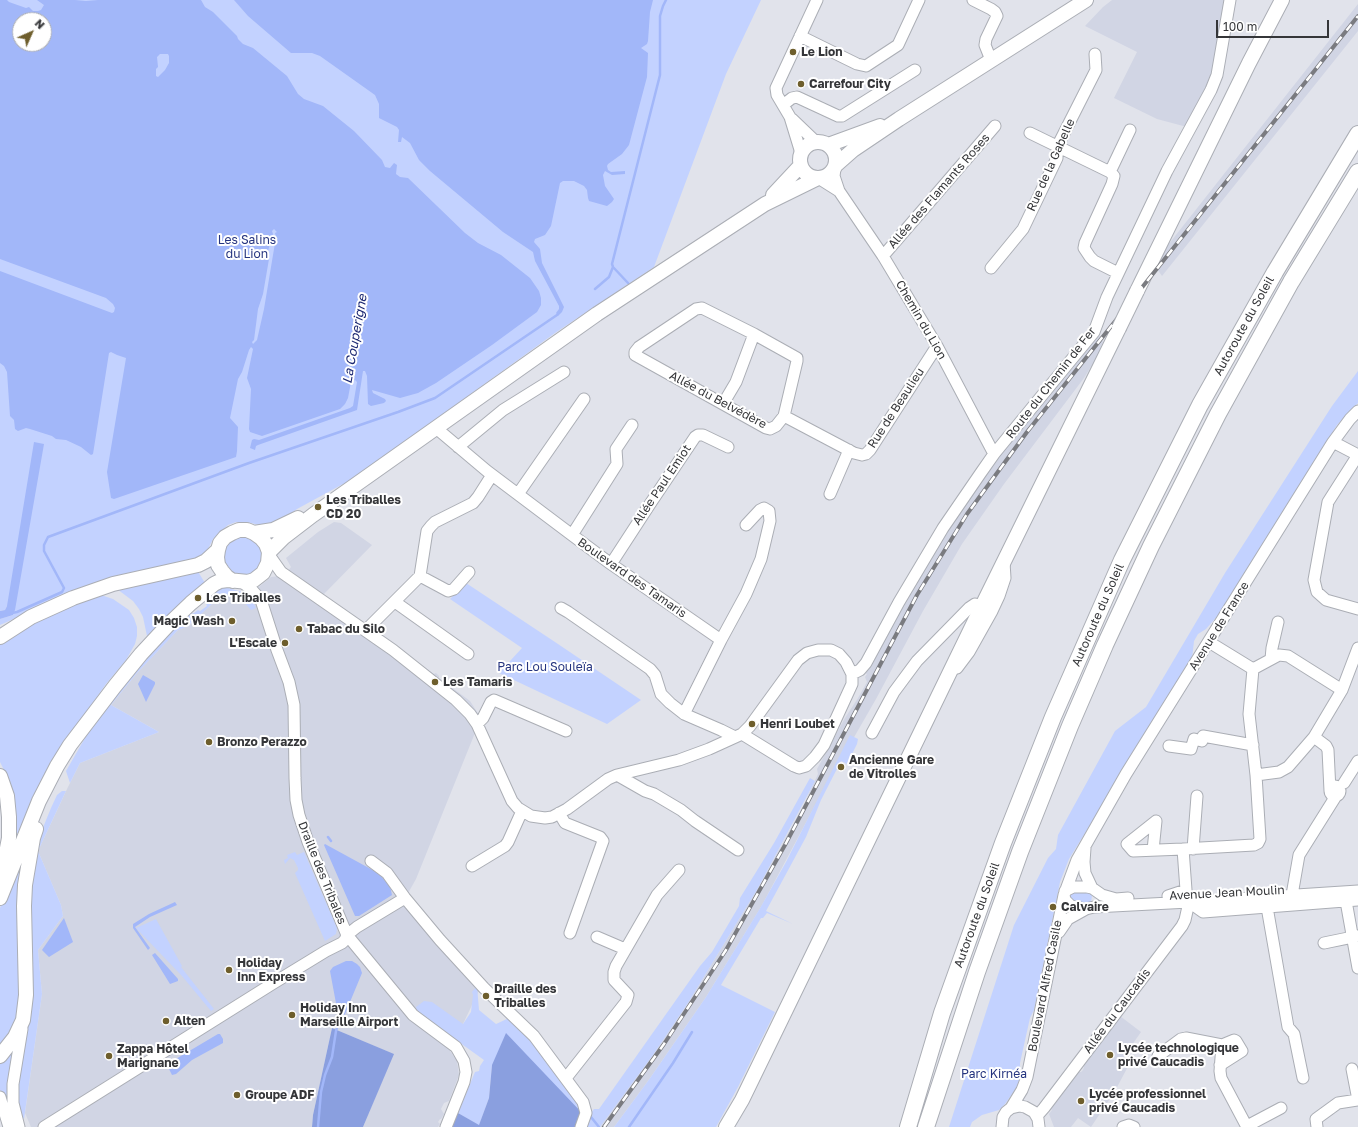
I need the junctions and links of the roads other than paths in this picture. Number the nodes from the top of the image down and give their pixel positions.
1 (817, 0) edge
2 (919, 0) edge
3 (973, 0) edge
4 (1086, 0) edge
5 (1230, 0) edge
6 (1275, 0) edge
7 (1282, 0) edge
8 (800, 36) junction
9 (1094, 54) dead end
10 (991, 60) junction
11 (1249, 63) junction
12 (915, 70) dead end
13 (783, 105) junction
14 (790, 118) junction
15 (899, 119) junction
16 (995, 126) dead end
17 (1130, 130) dead end
18 (1030, 133) dead end
19 (1358, 134) edge
20 (822, 144) junction
21 (1057, 147) junction
22 (801, 159) junction
23 (835, 167) junction
24 (1110, 172) junction
25 (1358, 172) edge
26 (818, 179) junction
27 (839, 191) junction
28 (765, 204) junction
29 (883, 256) junction
30 (991, 268) dead end
31 (1118, 273) junction
32 (754, 334) junction
33 (936, 346) junction
34 (564, 372) dead end
35 (584, 399) dead end
36 (723, 404) junction
37 (1358, 412) edge
38 (784, 416) junction
39 (632, 425) dead end
40 (436, 428) junction
41 (1333, 442) junction
42 (458, 447) junction
43 (728, 447) dead end
44 (849, 450) junction
45 (994, 454) junction
46 (1358, 455) edge
47 (492, 475) junction
48 (352, 488) junction
49 (518, 494) junction
50 (830, 494) dead end
51 (746, 525) dead end
52 (254, 533) junction
53 (572, 535) junction
54 (218, 550) junction
55 (269, 554) junction
56 (1004, 562) junction
57 (611, 564) junction
58 (281, 572) junction
59 (469, 572) dead end
60 (261, 574) junction
61 (420, 576) junction
62 (238, 581) junction
63 (261, 600) junction
64 (395, 602) junction
65 (982, 606) junction
66 (560, 608) dead end
67 (1358, 609) edge
68 (31, 617) junction
69 (1278, 622) dead end
70 (0, 629) edge
71 (366, 630) junction
72 (0, 637) edge
73 (721, 640) junction
74 (1209, 642) junction
75 (1358, 648) edge
76 (468, 654) dead end
77 (1271, 659) junction
78 (1253, 669) junction
79 (852, 674) junction
80 (943, 688) junction
81 (1342, 690) junction
82 (684, 714) junction
83 (90, 720) junction
84 (477, 724) junction
85 (566, 731) dead end
86 (872, 733) dead end
87 (738, 735) junction
88 (1314, 737) junction
89 (1253, 745) junction
90 (1169, 746) dead end
91 (1358, 761) edge
92 (617, 775) junction
93 (1256, 775) junction
94 (0, 776) edge
95 (1336, 788) junction
96 (1197, 796) dead end
97 (522, 811) junction
98 (559, 813) junction
99 (1085, 846) junction
100 (1188, 849) junction
101 (738, 850) dead end
102 (1153, 850) dead end
103 (371, 861) dead end
104 (472, 866) dead end
105 (679, 870) dead end
106 (0, 880) edge
107 (1358, 886) edge
108 (1094, 890) junction
109 (1358, 891) edge
110 (1292, 892) junction
111 (1064, 893) junction
112 (1168, 896) junction
113 (0, 898) edge
114 (405, 898) junction
115 (1358, 900) edge
116 (1346, 901) junction
117 (1189, 902) junction
118 (1267, 907) junction
119 (1090, 908) junction
120 (570, 933) dead end
121 (347, 935) junction
122 (1355, 936) edge
123 (597, 937) dead end
124 (1055, 938) junction
125 (1324, 943) dead end
126 (625, 949) junction
127 (1358, 968) edge
128 (942, 1013) junction
129 (23, 1020) junction
130 (1222, 1045) junction
131 (0, 1056) edge
132 (1158, 1056) dead end
133 (1220, 1065) junction
134 (1352, 1069) dead end
135 (1027, 1077) junction
136 (566, 1078) junction
137 (1303, 1078) dead end
138 (0, 1097) edge
139 (1358, 1100) edge
140 (1011, 1108) junction
141 (1281, 1108) dead end
142 (1037, 1120) edge
143 (8, 1127) edge
144 (19, 1127) edge
145 (44, 1127) edge
146 (446, 1127) edge
147 (580, 1127) edge
148 (726, 1127) edge
149 (896, 1127) edge
150 (908, 1127) edge
151 (926, 1127) edge
152 (1002, 1127) edge
153 (1123, 1127) edge
154 (1134, 1127) edge
155 (1247, 1127) edge
156 (1317, 1127) edge

1 - 8 street
2 - 8 street
3 - 10 street
4 - 10 main road
5 - 31 street, Route du Chemin de Fer
6 - 11 main road
7 - 11 main road
8 - 13 street
9 - 21 street, Rue de la Gabelle
10 - 15 main road
11 - 56 main road, bridge
12 - 13 street
13 - 14 street
14 - 20 street
14 - 22 street
15 - 20 main road
15 - 23 main road
16 - 29 street, Allée des Flamants Roses
17 - 24 street
18 - 21 street
19 - 128 highway, Autoroute du Soleil
20 - 22 main road
20 - 23 main road
21 - 24 street
21 - 30 street, Rue de la Gabelle
22 - 26 main road
22 - 28 main road
23 - 26 main road
23 - 27 street, Chemin du Lion
24 - 31 street
25 - 151 highway, Autoroute du Soleil
26 - 27 street, Chemin du Lion
26 - 28 main road
27 - 29 street, Chemin du Lion
28 - 40 main road
29 - 33 street, Chemin du Lion
31 - 45 street, Route du Chemin de Fer
32 - 36 street
32 - 36 street, Allée du Belvédère
32 - 38 street, Allée du Belvédère
33 - 44 street, Rue de Beaulieu
33 - 45 street, Chemin du Lion
34 - 42 street
35 - 49 street
36 - 38 street, Allée du Belvédère
37 - 41 street, Avenue de France
38 - 44 street, Rue de Beaulieu
39 - 53 street
40 - 42 street, Boulevard des Tamaris
40 - 48 main road
41 - 46 street
41 - 74 street, Avenue de France
42 - 47 street, Boulevard des Tamaris
43 - 57 street, Allée Paul Emiot
44 - 50 street
45 - 79 street, Route du Chemin de Fer
46 - 67 street
47 - 49 street, Boulevard des Tamaris
47 - 61 street
48 - 52 main road
48 - 55 main road
49 - 53 street, Boulevard des Tamaris
51 - 73 street
52 - 54 main road
52 - 55 main road
53 - 57 street, Boulevard des Tamaris
54 - 62 main road
54 - 68 main road
55 - 58 street
55 - 60 main road
56 - 65 main road
56 - 80 street
57 - 73 street, Boulevard des Tamaris
58 - 60 street
58 - 71 street
59 - 61 street
60 - 62 main road
60 - 63 street, Draille des Tribales
61 - 64 street
62 - 63 street, Draille des Tribales
62 - 83 main road
63 - 121 street, Draille des Tribales
64 - 71 street
64 - 76 street
65 - 80 main road
65 - 86 street
66 - 82 street
68 - 70 main road
68 - 72 main road
69 - 77 street
71 - 84 street
73 - 82 street
74 - 78 street
74 - 99 street, Avenue de France
75 - 81 street
77 - 78 street
77 - 81 street
78 - 89 street
79 - 87 street
79 - 87 street
80 - 148 main road
81 - 88 street
82 - 87 street
83 - 113 main road
83 - 129 main road
84 - 85 street
84 - 97 street
87 - 92 street
88 - 93 street
88 - 95 street
89 - 90 street
89 - 93 street
91 - 95 street
92 - 98 street
92 - 101 street
93 - 100 street
94 - 106 main road
95 - 110 street
96 - 100 street
97 - 98 street
97 - 104 street
98 - 120 street
99 - 108 street, Avenue de France
99 - 111 street, Avenue de France
100 - 102 street
100 - 112 street
103 - 114 street
105 - 126 street
107 - 110 street, Avenue Jean Moulin
108 - 111 street
108 - 112 street, Avenue Jean Moulin
108 - 119 street
109 - 110 street, Avenue Jean Moulin
110 - 112 street, Avenue Jean Moulin
110 - 117 street, Avenue Jean Moulin
111 - 119 street
111 - 124 street, Boulevard Alfred Casile
114 - 121 street
114 - 136 street
115 - 116 street, Avenue Jean Moulin
116 - 118 street, Avenue Jean Moulin
116 - 122 street
117 - 118 street, Avenue Jean Moulin
117 - 119 street, Avenue Jean Moulin
117 - 142 street, Allée du Caucadis
118 - 137 street
119 - 124 street
121 - 145 street
121 - 146 street, Draille des Tribales
122 - 125 street
122 - 127 street
123 - 126 street
124 - 135 street, Boulevard Alfred Casile
126 - 136 street
128 - 149 highway
128 - 150 highway, Autoroute du Soleil
129 - 131 main road
129 - 144 street
130 - 132 street
130 - 133 street
130 - 133 street
133 - 155 street
134 - 139 street
135 - 140 street
135 - 142 street
136 - 147 street
138 - 143 street
139 - 156 street
140 - 142 street
140 - 152 street
141 - 155 street
153 - 154 street

